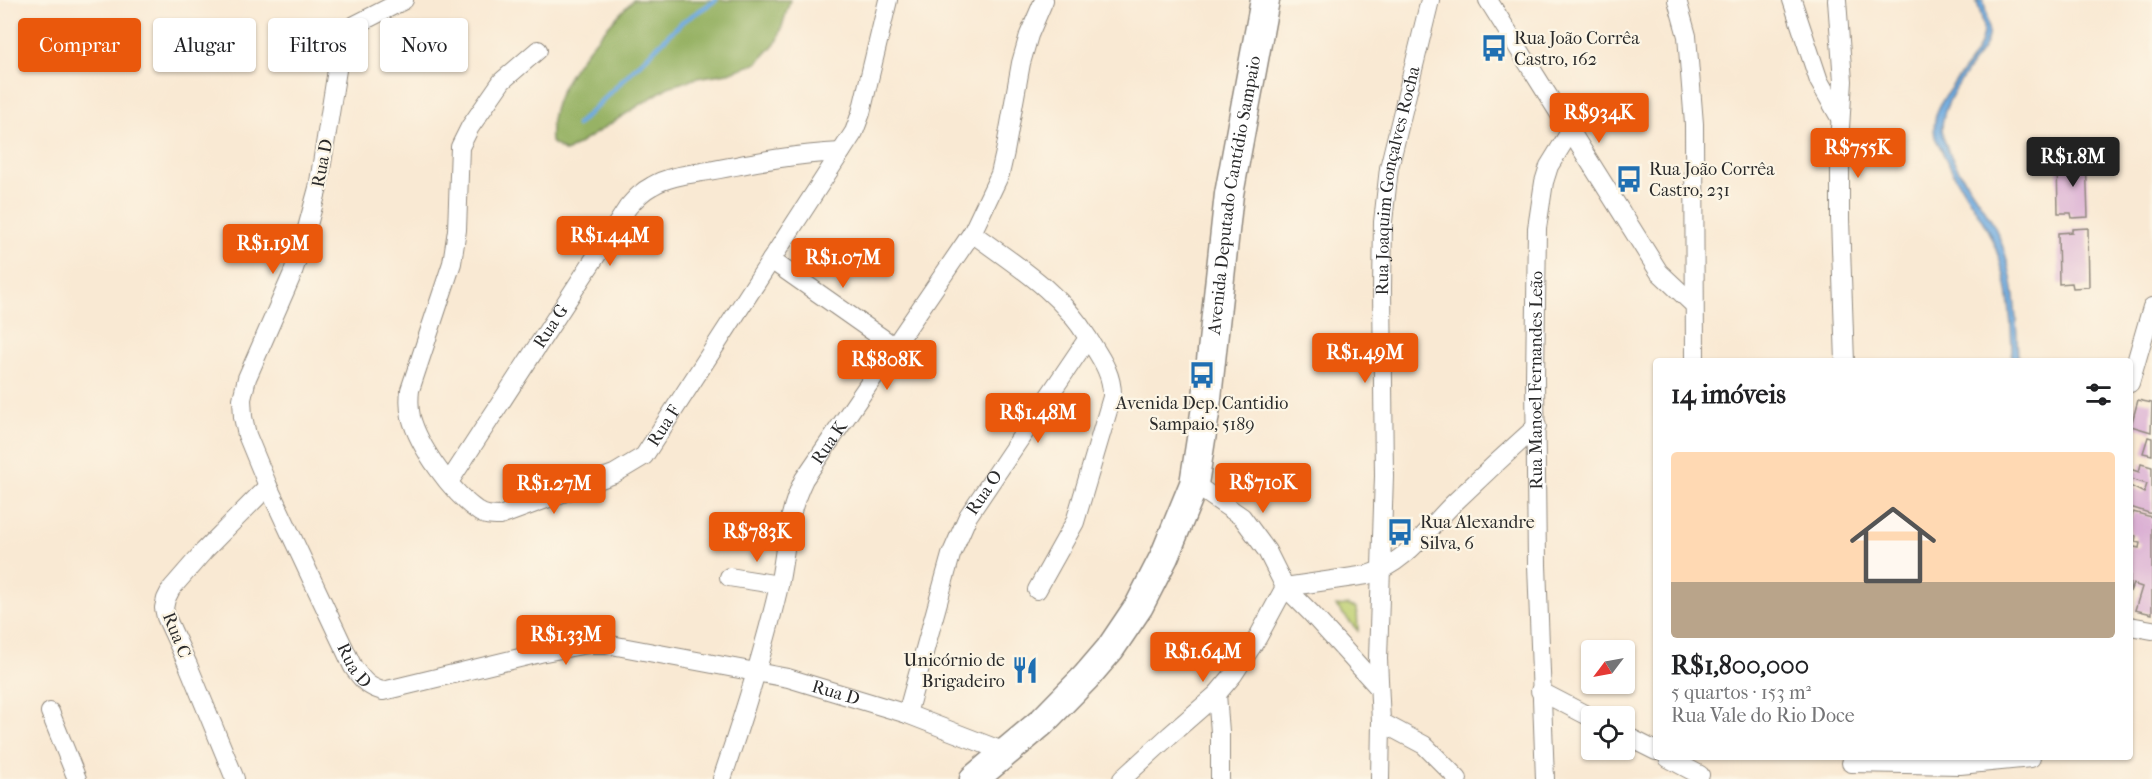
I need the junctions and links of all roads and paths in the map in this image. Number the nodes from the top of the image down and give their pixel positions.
1 (404, 0) edge
2 (888, 0) edge
3 (1044, 0) edge
4 (1265, 0) edge
5 (1430, 0) edge
6 (1488, 0) edge
7 (1677, 0) edge
8 (1792, 0) edge
9 (1837, 0) edge
10 (538, 50) dead end
11 (1840, 118) junction
12 (1570, 132) junction
13 (841, 152) junction
14 (972, 233) junction
15 (771, 260) junction
16 (1693, 304) junction
17 (2152, 307) edge
18 (1088, 338) junction
19 (896, 347) junction
20 (1695, 358) edge
21 (1845, 358) edge
22 (2133, 373) edge
23 (1537, 426) junction
24 (449, 482) junction
25 (1194, 484) junction
26 (268, 486) junction
27 (1380, 572) junction
28 (729, 577) dead end
29 (779, 585) junction
30 (1284, 587) junction
31 (1037, 590) dead end
32 (2133, 627) edge
33 (2152, 630) edge
34 (757, 671) junction
35 (1378, 688) junction
36 (1540, 691) junction
37 (1217, 694) junction
38 (50, 712) dead end
39 (1581, 712) edge
40 (907, 714) junction
41 (1381, 722) junction
42 (1635, 741) edge
43 (1653, 750) edge
44 (1005, 752) junction
45 (1673, 760) edge
46 (2009, 760) edge
47 (1851, 767) edge
48 (1700, 770) edge
49 (76, 779) edge
50 (235, 779) edge
51 (722, 779) edge
52 (974, 779) edge
53 (1122, 779) edge
54 (1220, 779) edge
55 (1380, 779) edge
56 (1458, 779) edge
57 (1545, 779) edge

1 - 26 street, Rua D
2 - 13 street, Rua F
3 - 14 street, Rua K
4 - 25 main road, Avenida Deputado Cantídio Sampaio
5 - 27 street, Rua Joaquim Gonçalves Rocha
6 - 12 street
7 - 16 street
8 - 11 street
9 - 11 street
10 - 24 street, Rua F
11 - 21 street
12 - 16 street
12 - 23 street, Rua Manoel Fernandes Leão
13 - 15 street, Rua F
13 - 24 street, Rua G
14 - 18 street
14 - 19 street, Rua K
15 - 19 street
15 - 24 street, Rua F
16 - 20 street
17 - 22 street
18 - 31 street
18 - 40 street, Rua O
19 - 29 street, Rua K
23 - 27 street
23 - 36 street, Rua Manoel Fernandes Leão
25 - 30 street
25 - 44 main road, Avenida Deputado Cantídio Sampaio
26 - 34 street, Rua D
26 - 50 street, Rua C
27 - 30 street
27 - 35 street, Rua Joaquim Gonçalves Rocha
28 - 29 street
29 - 34 street, Rua K
30 - 35 street
30 - 37 street
32 - 33 street
34 - 40 street, Rua D
34 - 51 street, Rua K
35 - 41 street, Rua Joaquim Gonçalves Rocha
36 - 39 street
36 - 57 street, Rua Manoel Fernandes Leão
37 - 53 street
37 - 54 street
38 - 49 street
40 - 44 street, Rua D
41 - 55 street, Rua Joaquim Gonçalves Rocha
41 - 56 street
42 - 43 street
44 - 52 main road, Avenida Deputado Cantídio Sampaio
45 - 48 street
46 - 47 street

